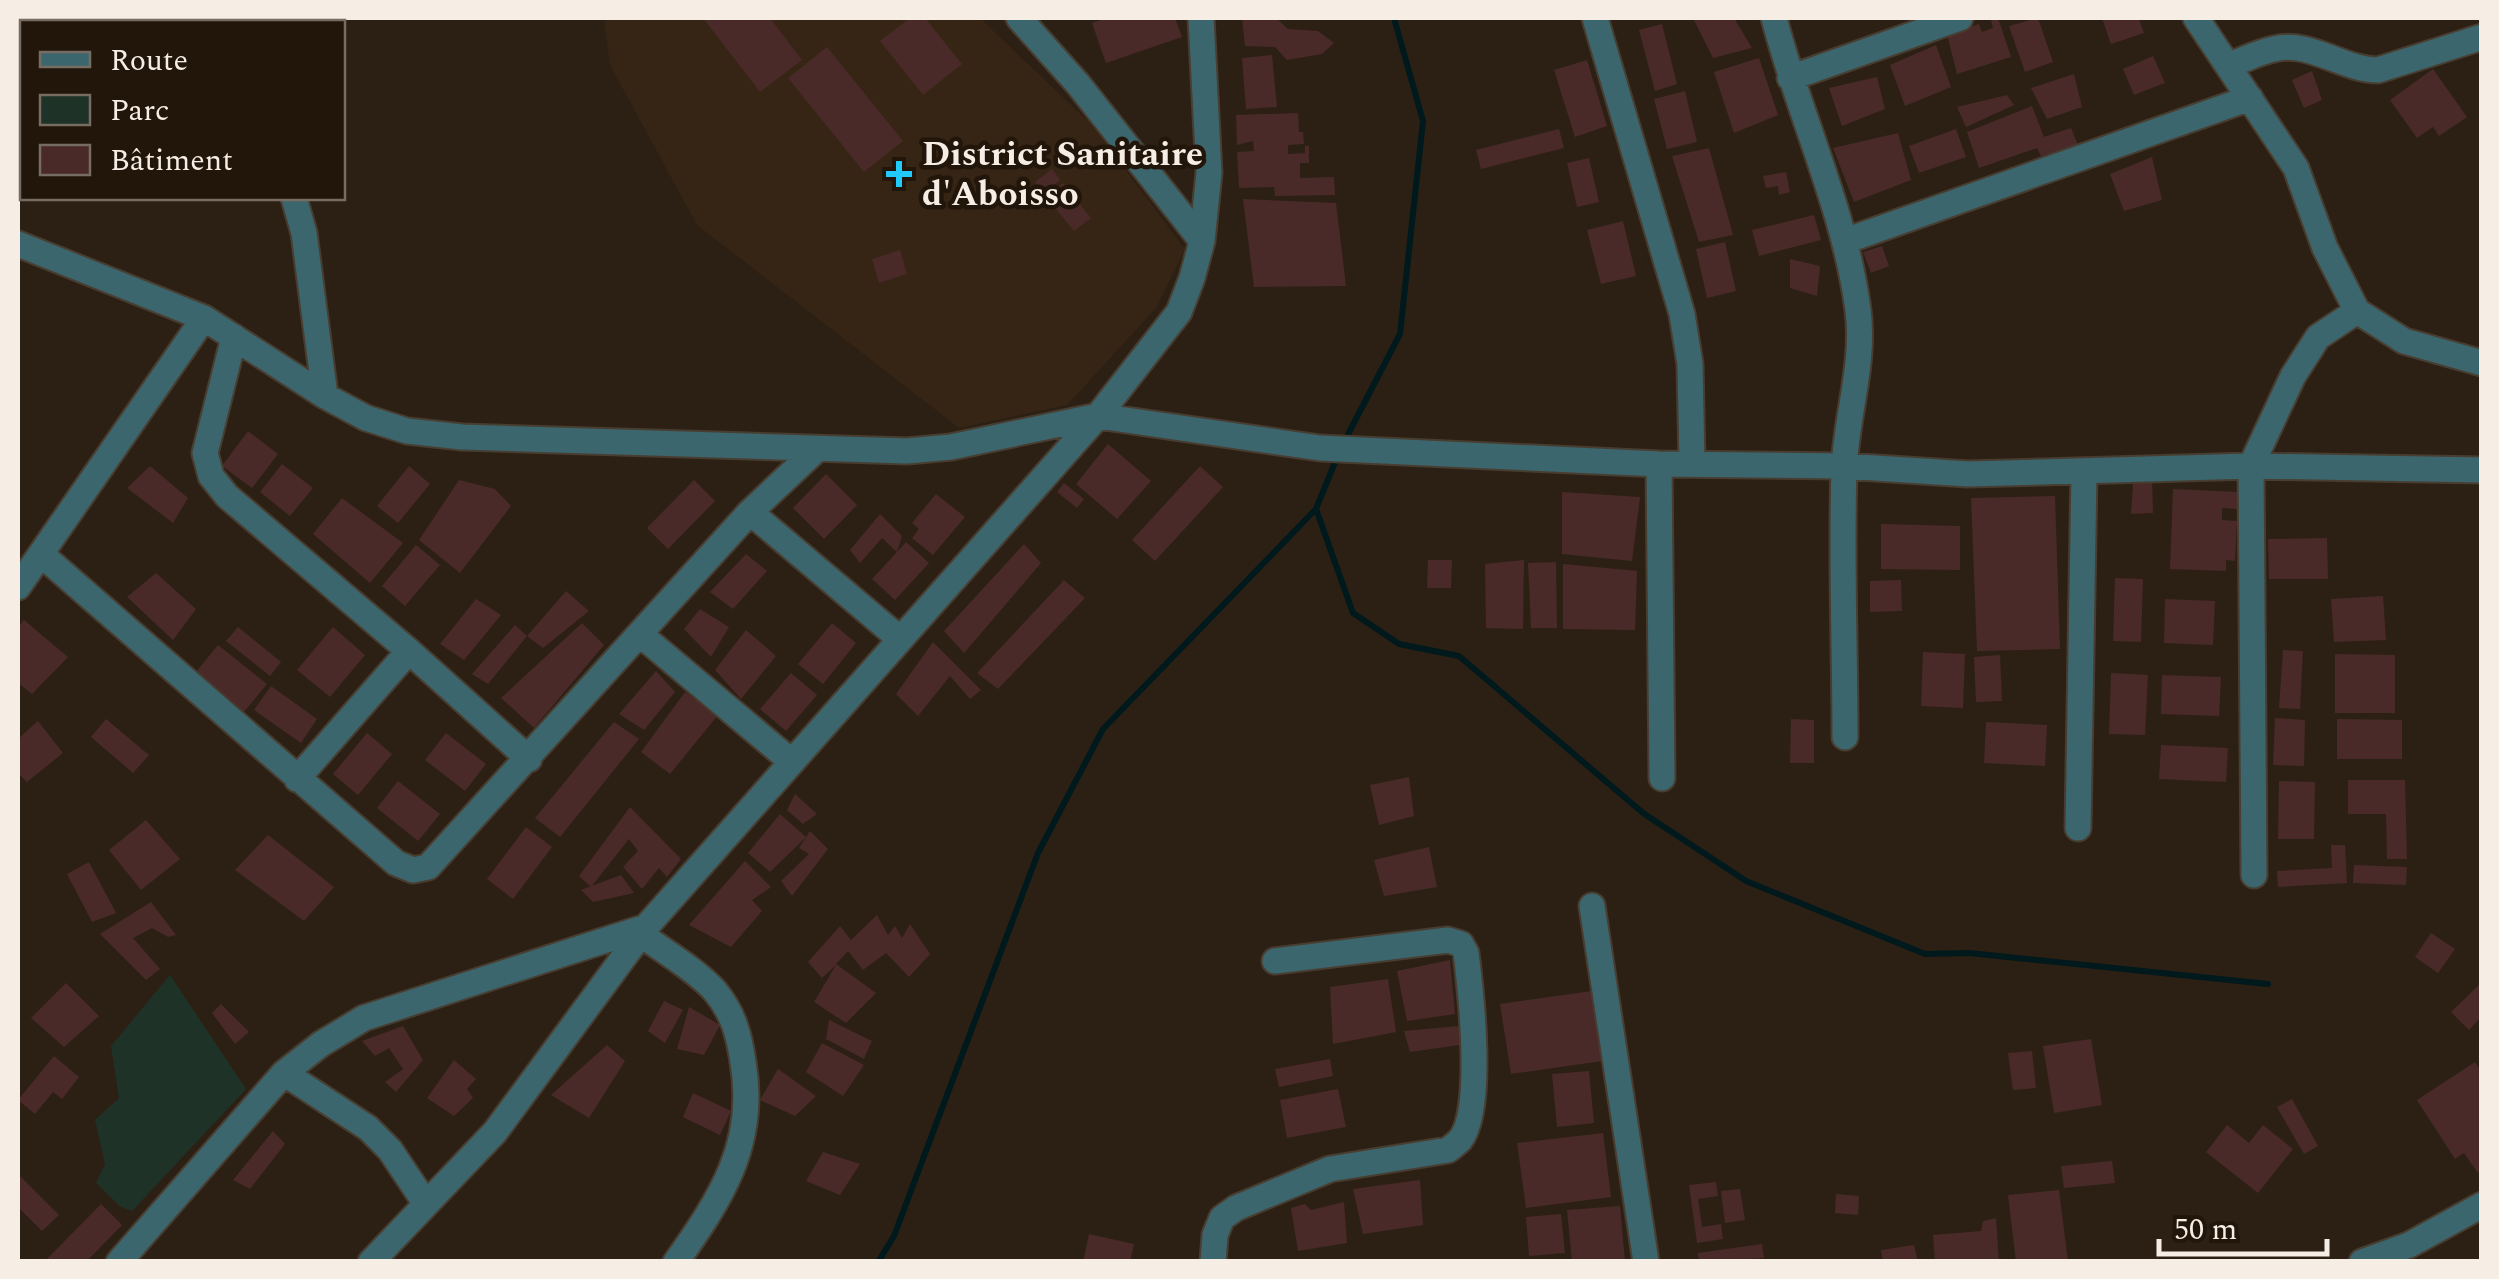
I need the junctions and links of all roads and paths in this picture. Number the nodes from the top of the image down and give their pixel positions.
1 (1020, 18) edge
2 (1201, 18) edge
3 (1595, 18) edge
4 (1774, 18) edge
5 (1960, 18) edge
6 (2196, 18) edge
7 (2482, 36) edge
8 (2228, 66) junction
9 (1790, 78) junction
10 (2250, 98) junction
11 (295, 200) edge
12 (1202, 242) junction
13 (1845, 242) junction
14 (18, 244) edge
15 (2357, 310) junction
16 (204, 318) junction
17 (234, 337) junction
18 (2482, 362) edge
19 (325, 396) junction
20 (1098, 416) junction
21 (816, 450) junction
22 (1659, 464) junction
23 (1692, 464) junction
24 (1844, 466) junction
25 (2251, 466) junction
26 (2482, 470) edge
27 (2084, 472) junction
28 (750, 512) junction
29 (42, 555) junction
30 (18, 587) edge
31 (641, 634) junction
32 (900, 639) junction
33 (409, 651) junction
34 (1845, 737) dead end
35 (529, 759) junction
36 (792, 762) junction
37 (1662, 778) dead end
38 (297, 780) junction
39 (2078, 828) dead end
40 (2254, 875) dead end
41 (1592, 906) dead end
42 (643, 931) junction
43 (1275, 961) dead end
44 (284, 1073) junction
45 (426, 1204) junction
46 (2482, 1205) edge
47 (119, 1262) edge
48 (371, 1262) edge
49 (676, 1262) edge
50 (1213, 1262) edge
51 (1646, 1262) edge
52 (2362, 1262) edge

1 - 12 street
2 - 12 street
3 - 23 street
4 - 9 street
5 - 9 street
6 - 8 street
7 - 8 street
8 - 10 street
9 - 13 street
10 - 13 street
10 - 15 street
11 - 19 street
12 - 20 street
13 - 24 street
14 - 16 street
15 - 18 street
15 - 25 street
16 - 17 street
16 - 29 street
17 - 19 street
17 - 33 street
19 - 21 street
20 - 21 street
20 - 22 street
20 - 32 street
21 - 28 street
22 - 23 street
22 - 37 street
23 - 24 street
24 - 27 street
24 - 34 street
25 - 26 street
25 - 27 street
25 - 40 street
27 - 39 street
28 - 31 street
28 - 32 street
29 - 30 street
29 - 38 street
31 - 35 street
31 - 36 street
32 - 36 street
33 - 35 street
33 - 38 street
35 - 38 street
36 - 42 street
41 - 51 street
42 - 44 street
42 - 45 street
42 - 49 street
43 - 50 street
44 - 45 street
44 - 47 street
45 - 48 street
46 - 52 street

